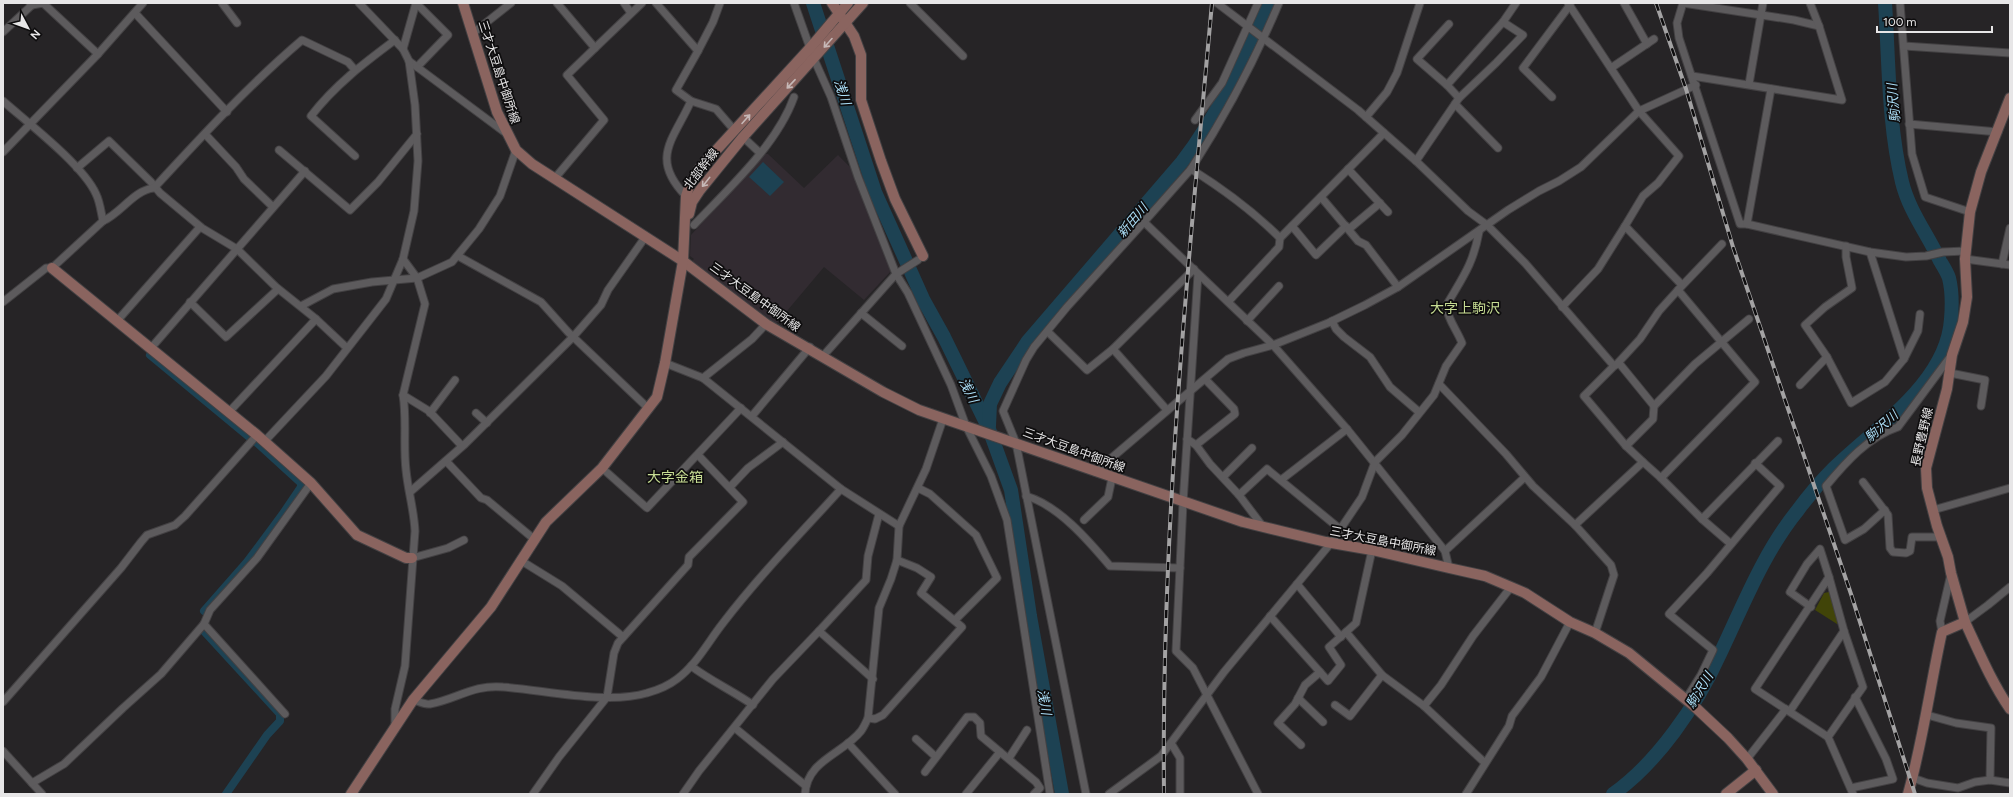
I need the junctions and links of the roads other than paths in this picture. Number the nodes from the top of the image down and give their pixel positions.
1 (222, 3) edge
2 (359, 3) edge
3 (416, 3) edge
4 (463, 3) edge
5 (511, 3) edge
6 (557, 3) edge
7 (624, 3) edge
8 (642, 3) edge
9 (656, 3) edge
10 (720, 3) edge
11 (794, 3) edge
12 (832, 3) edge
13 (848, 3) edge
14 (863, 3) edge
15 (910, 3) edge
16 (1217, 3) edge
17 (1258, 3) edge
18 (1279, 3) edge
19 (1420, 3) edge
20 (1516, 3) edge
21 (1624, 3) edge
22 (1683, 3) edge
23 (1763, 3) edge
24 (1810, 3) edge
25 (1900, 3) edge
26 (31, 4) edge
27 (141, 4) edge
28 (1569, 4) edge
29 (1224, 6) edge
30 (135, 13) junction
31 (631, 13) junction
32 (839, 13) junction
33 (1760, 16) junction
34 (1503, 22) junction
35 (237, 23) dead end
36 (1449, 24) dead end
37 (842, 26) junction
38 (1819, 26) junction
39 (1250, 27) junction
40 (3, 32) edge
41 (473, 33) junction
42 (1261, 36) junction
43 (395, 40) junction
44 (1654, 40) dead end
45 (1647, 44) junction
46 (1904, 46) junction
47 (595, 48) junction
48 (403, 49) junction
49 (698, 51) junction
50 (814, 51) junction
51 (2010, 52) edge
52 (98, 54) junction
53 (963, 56) dead end
54 (409, 60) junction
55 (417, 67) junction
56 (1611, 68) junction
57 (355, 70) junction
58 (1692, 76) junction
59 (1749, 84) junction
60 (1447, 85) junction
61 (1696, 85) junction
62 (1771, 89) junction
63 (794, 97) dead end
64 (1552, 97) dead end
65 (2010, 98) edge
66 (3, 101) edge
67 (691, 101) junction
68 (1457, 101) junction
69 (1639, 111) junction
70 (226, 112) junction
71 (1366, 117) junction
72 (1195, 120) dead end
73 (29, 124) junction
74 (1909, 124) junction
75 (1998, 132) junction
76 (1384, 133) junction
77 (205, 134) junction
78 (417, 134) junction
79 (506, 134) junction
80 (739, 134) junction
81 (1498, 148) dead end
82 (279, 150) dead end
83 (516, 150) junction
84 (3, 152) edge
85 (760, 153) junction
86 (355, 156) dead end
87 (1416, 161) junction
88 (77, 168) junction
89 (1191, 169) junction
90 (1348, 169) junction
91 (305, 171) junction
92 (555, 178) junction
93 (154, 188) junction
94 (686, 196) junction
95 (1321, 196) junction
96 (1380, 203) junction
97 (272, 206) junction
98 (1388, 212) dead end
99 (1970, 212) junction
100 (103, 221) junction
101 (1144, 222) junction
102 (1747, 224) junction
103 (694, 225) dead end
104 (1487, 225) junction
105 (1292, 226) junction
106 (1625, 226) junction
107 (200, 227) junction
108 (1347, 228) junction
109 (2010, 228) edge
110 (1479, 232) junction
111 (685, 234) junction
112 (646, 236) junction
113 (1280, 238) junction
114 (1722, 244) dead end
115 (1846, 246) junction
116 (237, 249) junction
117 (1870, 252) junction
118 (1965, 255) junction
119 (458, 256) junction
120 (921, 258) joint
121 (403, 259) junction
122 (683, 261) junction
123 (2002, 264) junction
124 (2010, 265) edge
125 (49, 268) junction
126 (1196, 271) junction
127 (898, 273) junction
128 (417, 278) junction
129 (395, 281) junction
130 (1279, 286) dead end
131 (1398, 287) junction
132 (1680, 287) junction
133 (278, 289) junction
134 (3, 302) edge
135 (190, 302) junction
136 (1228, 302) junction
137 (301, 306) junction
138 (1562, 307) junction
139 (861, 313) junction
140 (1920, 314) dead end
141 (316, 319) junction
142 (1749, 319) dead end
143 (117, 320) junction
144 (1247, 321) junction
145 (1332, 321) junction
146 (766, 324) junction
147 (1048, 332) junction
148 (574, 338) junction
149 (1722, 343) junction
150 (1272, 345) junction
151 (902, 346) dead end
152 (151, 348) junction
153 (347, 348) junction
154 (810, 348) junction
155 (1113, 349) junction
156 (1952, 355) junction
157 (823, 356) junction
158 (1827, 357) junction
159 (1904, 358) junction
160 (666, 363) junction
161 (1617, 364) junction
162 (1950, 373) junction
163 (703, 378) junction
164 (1205, 379) junction
165 (454, 380) dead end
166 (1439, 384) junction
167 (1800, 385) dead end
168 (1191, 392) junction
169 (403, 395) junction
170 (1654, 406) junction
171 (1981, 406) dead end
172 (741, 408) junction
173 (649, 409) junction
174 (1167, 410) junction
175 (229, 412) junction
176 (1419, 412) junction
177 (430, 413) junction
178 (476, 413) dead end
179 (752, 416) junction
180 (943, 418) junction
181 (486, 423) junction
182 (970, 427) junction
183 (1347, 428) junction
184 (260, 439) junction
185 (1188, 439) junction
186 (1778, 441) dead end
187 (783, 442) junction
188 (1016, 443) junction
189 (1196, 445) junction
190 (462, 446) junction
191 (1626, 446) junction
192 (1252, 448) dead end
193 (698, 455) junction
194 (446, 461) junction
195 (1375, 462) junction
196 (1643, 462) junction
197 (1755, 463) junction
198 (602, 468) junction
199 (1095, 472) junction
200 (1223, 477) junction
201 (1525, 477) junction
202 (1112, 478) junction
203 (1661, 478) junction
204 (1281, 480) junction
205 (1863, 482) dead end
206 (311, 483) junction
207 (730, 487) junction
208 (918, 488) junction
209 (2010, 488) edge
210 (841, 489) junction
211 (410, 492) junction
212 (1240, 495) junction
213 (1026, 496) junction
214 (1183, 503) junction
215 (1885, 510) junction
216 (1933, 510) junction
217 (879, 514) junction
218 (1702, 519) junction
219 (1084, 520) dead end
220 (1576, 525) junction
221 (899, 526) junction
222 (1265, 529) junction
223 (1340, 529) junction
224 (1942, 537) junction
225 (534, 539) junction
226 (464, 540) dead end
227 (1331, 543) junction
228 (1731, 544) junction
229 (1372, 550) junction
230 (1445, 551) junction
231 (412, 558) junction
232 (520, 560) junction
233 (897, 560) junction
234 (1180, 568) junction
235 (1449, 568) junction
236 (1951, 573) junction
237 (1829, 578) junction
238 (1297, 584) junction
239 (1511, 586) junction
240 (2010, 587) edge
241 (1811, 607) junction
242 (1270, 616) junction
243 (955, 620) junction
244 (1570, 622) junction
245 (1965, 622) junction
246 (204, 624) junction
247 (819, 631) junction
248 (1844, 631) junction
249 (1942, 632) junction
250 (1595, 633) junction
251 (1343, 634) junction
252 (623, 637) junction
253 (691, 666) junction
254 (1320, 672) junction
255 (1382, 675) junction
256 (873, 679) junction
257 (1207, 695) junction
258 (607, 697) junction
259 (1856, 697) junction
260 (1298, 698) junction
261 (413, 700) junction
262 (3, 702) edge
263 (1689, 703) junction
264 (753, 705) junction
265 (1335, 706) dead end
266 (1424, 706) junction
267 (2010, 709) edge
268 (1788, 710) junction
269 (285, 714) dead end
270 (1927, 715) junction
271 (868, 718) junction
272 (1322, 722) dead end
273 (735, 728) junction
274 (394, 730) junction
275 (1027, 730) dead end
276 (1828, 737) junction
277 (916, 739) dead end
278 (848, 743) junction
279 (1171, 743) junction
280 (1301, 745) dead end
281 (3, 751) edge
282 (1000, 752) junction
283 (936, 757) junction
284 (1009, 758) junction
285 (1747, 759) junction
286 (1484, 762) junction
287 (1756, 770) junction
288 (925, 772) dead end
289 (1913, 778) junction
290 (1990, 780) junction
291 (32, 783) junction
292 (2010, 783) edge
293 (806, 790) edge
294 (1852, 791) edge
295 (42, 794) edge
296 (351, 794) edge
297 (533, 794) edge
298 (683, 794) edge
299 (895, 794) edge
300 (966, 794) edge
301 (1034, 794) edge
302 (1050, 794) edge
303 (1086, 794) edge
304 (1109, 794) edge
305 (1180, 794) edge
306 (1258, 794) edge
307 (1466, 794) edge
308 (1726, 794) edge
309 (1773, 794) edge
310 (1908, 794) edge

1 - 35 street
2 - 43 street
3 - 48 street
3 - 55 street
4 - 41 main road, 三才大豆島中御所線
5 - 41 street
6 - 47 street
7 - 31 street
8 - 31 street
9 - 49 street
10 - 49 street
11 - 50 street
12 - 32 main road
13 - 32 main road
14 - 37 main road
15 - 53 street
16 - 29 street
17 - 39 street
18 - 42 street
19 - 71 street
20 - 34 street
21 - 45 street
22 - 33 street
22 - 58 street
23 - 33 street
24 - 38 street
25 - 46 street
26 - 40 street
26 - 52 street
27 - 30 street
28 - 56 street
28 - 64 street
29 - 39 street
30 - 52 street
30 - 70 street
31 - 47 street
32 - 37 main road
32 - 50 main road
33 - 38 street
33 - 59 street
34 - 60 street
34 - 68 street
36 - 60 street
37 -> 50 main road
37 - 120 main road
38 - 62 street
39 - 42 street
39 - 72 street
41 - 79 main road, 三才大豆島中御所線
42 - 71 street
42 - 89 street
43 - 48 street
43 - 57 street
44 - 45 street
45 - 56 street
46 - 51 street
46 - 74 street
47 - 92 street
48 - 54 street
49 - 67 street
50 - 80 main road, 北部幹線
50 - 127 street
52 - 73 street
54 - 55 street
54 - 78 street
55 - 79 street
56 - 69 street
57 - 70 street
57 - 86 street
58 - 59 street
58 - 61 street
59 - 62 street
60 - 68 street
61 - 69 street
61 - 102 street
62 - 102 street
63 - 85 street
65 - 75 main road, 長野豊野線
66 - 73 street
67 - 80 street
67 - 94 street
68 - 81 street
68 - 87 street
69 - 104 street
69 - 106 street
70 - 77 street
71 - 76 street
73 - 84 street
73 - 88 street
74 - 75 street
74 - 99 street
75 - 99 main road, 長野豊野線
76 - 87 street
76 - 90 street
77 - 93 street
77 - 97 street
78 - 91 street
78 - 121 street
79 - 83 main road, 三才大豆島中御所線
80 - 85 street
80 - 94 main road, 北部幹線
80 -> 111 main road, 北部幹線
82 - 91 street
83 - 92 main road, 三才大豆島中御所線
83 - 119 street
85 - 103 street
87 - 104 street
88 - 93 street
88 - 100 street
89 - 101 street
89 - 113 street
90 - 95 street
90 - 96 street
91 - 97 street
92 - 112 main road, 三才大豆島中御所線
93 - 100 street
93 - 107 street
94 - 111 main road, 北部幹線
95 - 105 street
95 - 108 street
96 - 98 street
96 - 108 street
97 - 116 street
99 - 118 main road, 長野豊野線
100 - 125 street
101 - 126 street
101 - 147 street
102 - 115 street
104 - 110 street
104 - 138 street
105 - 108 street
105 - 113 street
106 - 132 street
106 - 138 street
107 - 116 street
107 - 143 street
108 - 131 street
109 - 123 street
110 - 131 street
110 - 166 street
111 - 122 main road
112 - 122 main road, 三才大豆島中御所線
112 - 148 street
113 - 136 street
114 - 132 street
115 - 117 street
115 - 158 street
116 - 133 street
116 - 135 street
117 - 118 street
117 - 159 street
118 - 123 street
118 - 156 main road, 長野豊野線
119 - 128 street
119 - 148 street
120 - 127 street
121 - 128 street
121 - 129 street
122 - 146 main road, 三才大豆島中御所線
122 - 160 main road
123 - 124 street
125 - 134 street
125 - 143 main road
126 - 136 street
126 - 155 street
126 - 168 street
127 - 139 street
127 - 182 street
128 - 129 street
128 - 169 street
129 - 137 street
129 - 153 street
130 - 144 street
131 - 145 street
132 - 149 street
132 - 161 street
133 - 135 street
133 - 137 street
135 - 152 street
136 - 144 street
137 - 141 street
138 - 161 street
139 - 151 street
139 - 157 street
140 - 159 street
141 - 153 street
141 - 175 street
142 - 149 street
143 - 152 main road
144 - 150 street
145 - 150 street
145 - 176 street
146 - 154 main road, 三才大豆島中御所線
146 - 163 street
147 - 155 street
147 - 188 street
148 - 173 street
148 - 181 street
149 - 170 street
149 - 203 street
150 - 164 street
150 - 183 street
152 - 175 main road
153 - 184 street
154 - 157 main road, 三才大豆島中御所線
154 - 179 street
155 - 174 street
156 - 162 main road, 長野豊野線
156 - 215 street
157 - 180 main road, 三才大豆島中御所線
158 - 159 street
158 - 167 street
160 - 163 street
160 - 173 main road
161 - 170 street
161 - 191 street
162 - 171 street
162 - 216 main road, 長野豊野線
163 - 172 street
164 - 168 street
164 - 189 street
165 - 177 street
166 - 176 street
166 - 201 street
168 - 174 street
168 - 185 street
169 - 177 street
169 - 211 street
170 - 191 street
172 - 179 street
172 - 193 street
173 - 198 main road
174 - 199 street
175 - 184 main road
176 - 195 street
177 - 190 street
178 - 181 street
179 - 187 street
180 - 182 main road, 三才大豆島中御所線
180 - 208 street
181 - 190 street
182 - 188 main road, 三才大豆島中御所線
182 - 302 street
183 - 195 street
183 - 204 street
184 - 206 main road
184 - 262 street
185 - 189 street
185 - 214 street
186 - 197 street
187 - 207 street
187 - 210 street
188 - 199 main road, 三才大豆島中御所線
188 - 213 street
189 - 200 street
190 - 194 street
191 - 196 street
192 - 200 street
193 - 198 street
193 - 207 street
194 - 211 street
194 - 225 street
195 - 223 street
195 - 230 street
196 - 203 street
196 - 220 street
197 - 218 street
197 - 228 street
198 - 225 main road
199 - 202 main road, 三才大豆島中御所線
200 - 212 street
201 - 220 street
201 - 230 street
202 - 214 main road, 三才大豆島中御所線
202 - 219 street
203 - 218 street
204 - 212 street
204 - 223 street
205 - 215 street
206 - 231 main road
206 - 246 street
207 - 252 street
208 - 221 street
208 - 243 street
209 - 216 street
210 - 217 street
210 - 253 street
211 - 231 street
212 - 222 street
213 - 234 street
213 - 303 street
214 - 222 main road, 三才大豆島中御所線
214 - 234 street
215 - 224 street
216 - 224 main road, 長野豊野線
217 - 221 street
217 - 247 street
218 - 228 street
220 - 250 street
221 - 233 street
222 - 227 main road, 三才大豆島中御所線
223 - 227 street
224 - 236 main road, 長野豊野線
225 - 232 main road
226 - 231 street
227 - 229 main road, 三才大豆島中御所線
227 - 238 street
228 - 263 street
229 - 235 main road, 三才大豆島中御所線
229 - 251 street
230 - 235 street
231 - 274 street
232 - 252 street
232 - 261 main road
233 - 243 street
233 - 256 street
234 - 257 street
235 - 239 main road, 三才大豆島中御所線
236 - 245 main road, 長野豊野線
236 - 249 street
237 - 241 street
237 - 241 street
237 - 248 street
238 - 242 street
238 - 251 street
239 - 244 main road, 三才大豆島中御所線
239 - 266 street
240 - 245 street
241 - 268 street
242 - 254 street
242 - 257 street
243 - 271 street
244 - 250 main road, 三才大豆島中御所線
244 - 286 street
245 - 249 main road
245 - 267 main road, 長野豊野線
246 - 269 street
246 - 291 street
247 - 256 street
247 - 264 street
248 - 259 street
248 - 268 street
249 - 270 main road
250 - 263 main road, 三才大豆島中御所線
251 - 254 street
251 - 255 street
252 - 258 street
253 - 258 street
253 - 264 street
254 - 260 street
255 - 265 street
255 - 266 street
256 - 271 street
257 - 279 street
257 - 306 street
258 - 261 street
258 - 297 street
259 - 276 street
259 - 294 street
260 - 272 street
260 - 280 street
261 - 274 main road
263 - 285 main road, 三才大豆島中御所線
264 - 273 street
266 - 286 street
268 - 276 street
268 - 285 street
270 - 289 main road
270 - 290 street
271 - 278 street
273 - 293 street
273 - 298 street
274 - 296 main road
275 - 284 street
276 - 294 street
277 - 283 street
278 - 293 street
278 - 299 street
279 - 304 street
279 - 305 street
281 - 291 street
282 - 283 street
282 - 284 street
282 - 300 street
283 - 288 street
284 - 301 street
285 - 287 main road, 三才大豆島中御所線
286 - 307 street
287 - 308 main road
287 - 309 main road, 三才大豆島中御所線
289 - 290 street
289 - 310 main road
290 - 292 street
291 - 295 street

